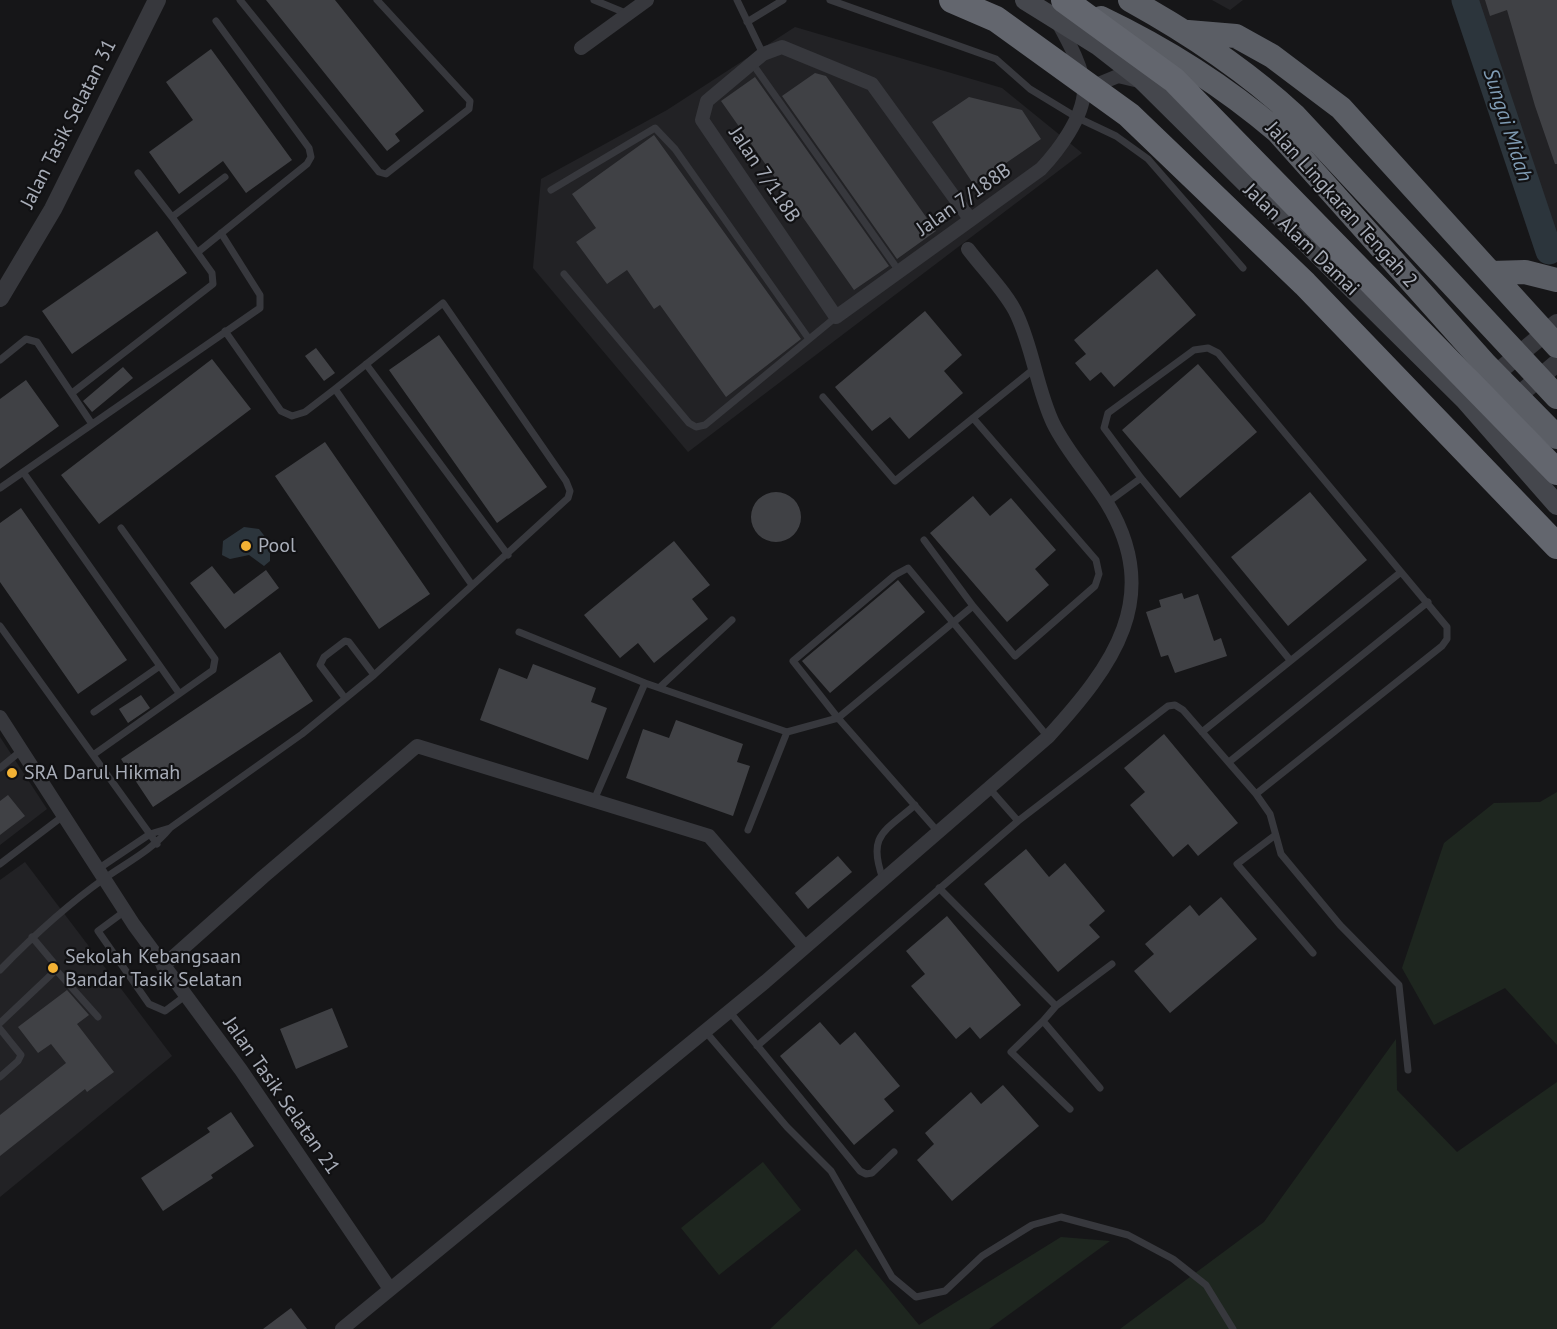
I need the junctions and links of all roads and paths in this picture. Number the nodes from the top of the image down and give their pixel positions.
1 (157, 0) edge
2 (240, 0) edge
3 (377, 0) edge
4 (594, 0) edge
5 (647, 0) edge
6 (737, 0) edge
7 (783, 0) edge
8 (830, 0) edge
9 (952, 0) edge
10 (1025, 0) edge
11 (1130, 0) edge
12 (1060, 6) edge
13 (628, 14) junction
14 (216, 21) dead end
15 (747, 22) junction
16 (1186, 32) junction
17 (581, 48) dead end
18 (757, 58) junction
19 (1144, 82) junction
20 (1084, 91) junction
21 (1076, 117) junction
22 (1286, 123) junction
23 (138, 173) dead end
24 (225, 177) dead end
25 (551, 190) dead end
26 (172, 217) junction
27 (970, 219) junction
28 (221, 233) junction
29 (968, 249) dead end
30 (198, 252) junction
31 (1243, 268) dead end
32 (898, 271) junction
33 (1491, 273) junction
34 (564, 274) dead end
35 (1557, 280) edge
36 (0, 298) edge
37 (836, 317) junction
38 (225, 331) junction
39 (1553, 334) edge
40 (809, 339) junction
41 (0, 360) edge
42 (1557, 363) edge
43 (366, 364) junction
44 (1036, 368) junction
45 (335, 389) junction
46 (72, 393) junction
47 (823, 397) dead end
48 (1557, 397) edge
49 (1465, 400) junction
50 (973, 418) junction
51 (92, 424) junction
52 (1485, 424) junction
53 (1557, 437) edge
54 (22, 472) junction
55 (1557, 472) edge
56 (1141, 478) junction
57 (0, 488) edge
58 (1107, 503) junction
59 (1557, 505) edge
60 (121, 528) dead end
61 (924, 540) dead end
62 (1557, 546) edge
63 (508, 555) junction
64 (1401, 572) junction
65 (472, 585) junction
66 (1428, 603) junction
67 (973, 606) junction
68 (732, 620) dead end
69 (954, 621) junction
70 (0, 626) edge
71 (519, 632) dead end
72 (1290, 660) junction
73 (160, 666) junction
74 (374, 675) junction
75 (645, 683) junction
76 (660, 687) junction
77 (179, 693) junction
78 (345, 698) junction
79 (94, 712) dead end
80 (0, 717) edge
81 (838, 717) junction
82 (787, 732) junction
83 (1202, 732) junction
84 (1048, 737) junction
85 (22, 750) junction
86 (93, 755) junction
87 (1229, 762) junction
88 (0, 768) edge
89 (989, 788) junction
90 (1256, 794) junction
91 (594, 800) junction
92 (915, 805) junction
93 (63, 816) junction
94 (1018, 821) junction
95 (170, 828) junction
96 (748, 830) dead end
97 (939, 832) junction
98 (150, 834) junction
99 (1274, 836) junction
100 (158, 844) junction
101 (0, 864) edge
102 (101, 874) junction
103 (883, 879) junction
104 (939, 888) junction
105 (125, 910) junction
106 (93, 923) dead end
107 (98, 932) junction
108 (32, 937) junction
109 (805, 947) junction
110 (1313, 953) dead end
111 (1112, 964) dead end
112 (163, 966) junction
113 (0, 970) edge
114 (56, 970) junction
115 (185, 996) junction
116 (1056, 1006) junction
117 (729, 1011) junction
118 (98, 1017) dead end
119 (1043, 1021) junction
120 (0, 1023) edge
121 (0, 1029) edge
122 (705, 1031) junction
123 (757, 1046) junction
124 (1408, 1070) dead end
125 (0, 1077) edge
126 (1100, 1088) dead end
127 (1070, 1109) dead end
128 (894, 1152) dead end
129 (390, 1289) junction
130 (342, 1329) edge
131 (1233, 1329) edge

1 - 36 street, Jalan Tasik Selatan 31
2 - 3 lane
4 - 13 lane
5 - 13 street
6 - 15 lane
7 - 15 lane
8 - 21 lane
9 - 62 highway
10 - 12 main road, Jalan Alam Damai
11 - 16 highway, Jalan Lingkaran Tengah 2
12 - 19 main road, Jalan Alam Damai
12 - 20 street
12 - 22 highway, Jalan Lingkaran Tengah 2
12 - 55 highway
13 - 17 street
14 - 28 lane
15 - 18 lane
16 - 22 highway, Jalan Lingkaran Tengah 2
16 - 33 highway
18 - 27 street
18 - 32 lane
18 - 37 street, Jalan 7/118B
19 - 20 street
19 - 49 main road, Jalan Alam Damai
20 - 21 street, Jalan 7/188B
21 - 27 street, Jalan 7/188B
21 - 31 lane
22 - 48 highway, Jalan Lingkaran Tengah 2
22 - 53 highway, Jalan Lingkaran Tengah 2
23 - 26 lane
24 - 26 lane
25 - 40 lane
26 - 30 lane
27 - 32 street, Jalan 7/188B
28 - 30 lane
28 - 38 lane
29 - 44 street
30 - 46 lane
32 - 37 street, Jalan 7/188B
33 - 35 highway
33 - 39 highway
34 - 40 lane
37 - 40 lane
38 - 45 lane
38 - 51 lane
39 - 49 street
41 - 46 lane
42 - 52 street
43 - 45 lane
43 - 63 lane
43 - 63 lane
44 - 50 lane
44 - 58 street
45 - 65 lane
46 - 51 lane
47 - 50 lane
49 - 52 main road, Jalan Alam Damai
50 - 67 lane
51 - 54 lane
52 - 59 main road, Jalan Alam Damai
54 - 57 lane
54 - 73 lane
56 - 58 lane
56 - 64 lane
56 - 72 lane
58 - 84 street
60 - 77 lane
61 - 67 lane
63 - 65 lane
64 - 66 lane
64 - 72 lane
65 - 74 lane
66 - 87 lane
66 - 90 lane
67 - 69 lane
68 - 76 lane
69 - 81 lane
69 - 81 lane
69 - 84 lane
70 - 86 lane
71 - 75 lane
72 - 83 lane
73 - 77 lane
73 - 79 lane
74 - 78 lane
74 - 78 lane
75 - 76 lane
75 - 91 lane
76 - 82 lane
77 - 86 lane
78 - 95 lane
80 - 85 street, Jalan Tasik Selatan 21
81 - 82 lane
81 - 92 lane
82 - 96 lane
83 - 87 lane
83 - 94 lane
84 - 89 street
85 - 88 lane
85 - 93 street, Jalan Tasik Selatan 21
86 - 98 lane
87 - 90 lane
89 - 94 lane
89 - 97 street
90 - 99 lane
91 - 109 street
91 - 112 street
92 - 97 lane
92 - 103 lane
93 - 101 lane
93 - 102 street, Jalan Tasik Selatan 21
94 - 104 lane
95 - 98 lane
95 - 100 lane
97 - 103 street
98 - 100 lane
98 - 102 lane
99 - 110 lane
99 - 124 lane
100 - 102 lane
102 - 105 street, Jalan Tasik Selatan 21
102 - 108 lane
103 - 109 street
104 - 116 lane
104 - 123 lane
105 - 107 lane
105 - 112 street, Jalan Tasik Selatan 21
106 - 107 lane
107 - 115 lane
108 - 113 lane
108 - 114 lane
109 - 117 street
111 - 116 lane
112 - 115 street, Jalan Tasik Selatan 21
114 - 118 lane
114 - 120 lane
115 - 129 street, Jalan Tasik Selatan 21
116 - 119 lane
117 - 122 street
117 - 123 lane
119 - 126 lane
119 - 127 lane
121 - 125 lane
122 - 129 street
122 - 131 lane
123 - 128 lane
129 - 130 street

